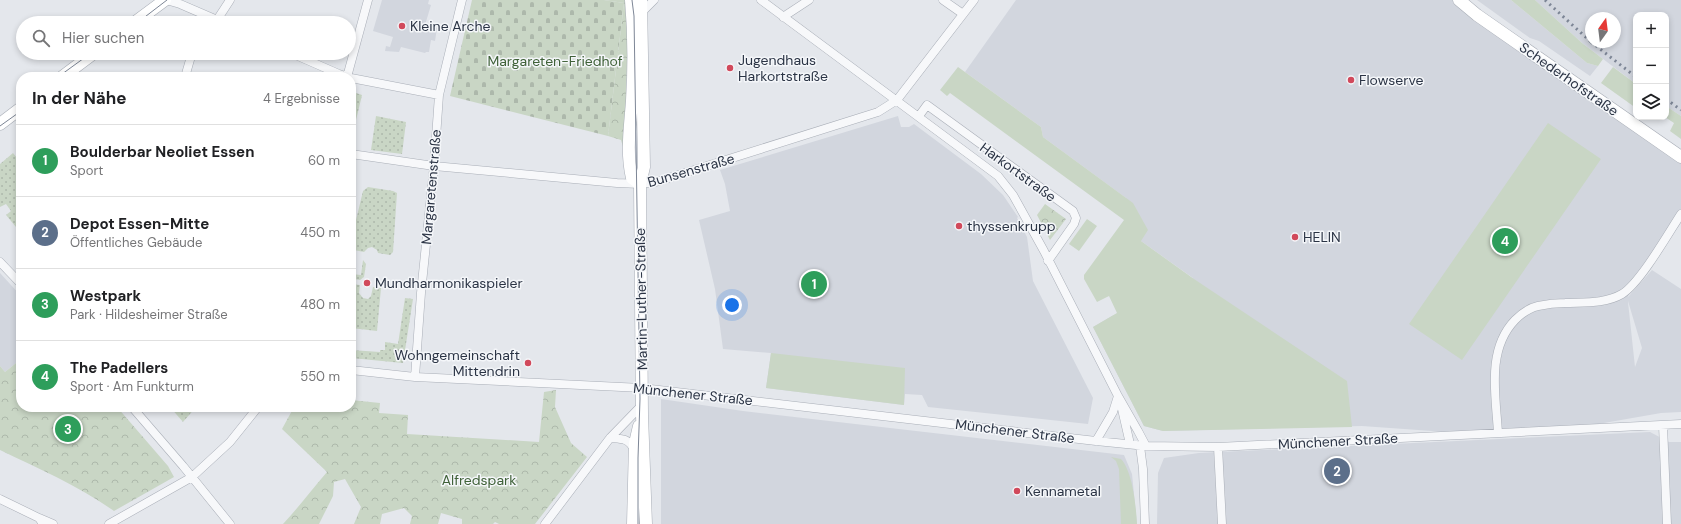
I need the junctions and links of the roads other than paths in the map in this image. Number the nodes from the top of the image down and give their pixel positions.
1 (166, 0) edge
2 (230, 0) edge
3 (368, 0) edge
4 (462, 0) edge
5 (630, 0) edge
6 (641, 0) edge
7 (654, 0) edge
8 (760, 0) edge
9 (809, 0) edge
10 (943, 0) edge
11 (974, 0) edge
12 (1459, 0) edge
13 (641, 13) junction
14 (203, 14) joint
15 (963, 14) junction
16 (144, 16) edge
17 (207, 16) edge
18 (223, 16) edge
19 (783, 17) junction
20 (356, 46) edge
21 (85, 60) edge
22 (190, 60) edge
23 (308, 60) edge
24 (352, 60) edge
25 (69, 72) edge
26 (186, 72) edge
27 (336, 72) edge
28 (349, 72) edge
29 (356, 79) edge
30 (439, 95) junction
31 (897, 100) junction
32 (16, 112) edge
33 (918, 116) junction
34 (0, 124) edge
35 (356, 155) edge
36 (1681, 157) edge
37 (434, 166) junction
38 (640, 184) junction
39 (1681, 214) edge
40 (1048, 261) junction
41 (0, 262) edge
42 (16, 279) edge
43 (356, 371) edge
44 (415, 377) junction
45 (642, 388) junction
46 (1118, 396) junction
47 (642, 410) junction
48 (136, 412) edge
49 (254, 412) edge
50 (1681, 424) edge
51 (1663, 425) junction
52 (1498, 433) junction
53 (610, 438) junction
54 (1096, 441) junction
55 (1130, 444) junction
56 (1143, 446) junction
57 (1218, 447) junction
58 (635, 450) junction
59 (192, 477) junction
60 (0, 499) edge
61 (41, 521) edge
62 (53, 524) edge
63 (109, 524) edge
64 (230, 524) edge
65 (545, 524) edge
66 (633, 524) edge
67 (646, 524) edge
68 (1145, 524) edge
69 (1222, 524) edge
70 (1667, 524) edge

1 - 14 street
1 - 16 main road
2 - 18 street
3 - 20 street
4 - 30 street, Margaretenstraße
5 - 38 main road
6 - 13 main road, Martin-Luther-Straße
7 - 13 street
8 - 19 street, Harkortstraße
9 - 19 street
10 - 15 street
11 - 15 street, Bunsenstraße
12 - 36 main road, Schederhofstraße
13 - 38 main road, Martin-Luther-Straße
14 - 17 street
15 - 31 street, Bunsenstraße
19 - 31 street, Harkortstraße
21 - 25 main road
22 - 26 street
23 - 27 street
24 - 28 street
29 - 30 street
30 - 37 street, Margaretenstraße
31 - 33 street, Harkortstraße
31 - 38 street, Bunsenstraße
32 - 34 main road
33 - 40 street, Harkortstraße
33 - 40 street, Harkortstraße
35 - 37 street, Bunsenstraße
37 - 38 street, Bunsenstraße
37 - 44 street, Margaretenstraße
38 - 45 main road, Martin-Luther-Straße
39 - 52 street
40 - 46 street, Harkortstraße
41 - 42 street
43 - 44 street, Münchener Straße
44 - 45 street, Münchener Straße
45 - 47 main road, Martin-Luther-Straße
45 - 54 street, Münchener Straße
46 - 54 street
46 - 55 street, Harkortstraße
46 - 56 street, Harkortstraße
47 - 53 street
47 - 58 main road, Martin-Luther-Straße
47 - 67 main road, Martin-Luther-Straße
48 - 59 street
49 - 59 street
50 - 51 street, Münchener Straße
51 - 52 street, Münchener Straße
51 - 70 street
52 - 57 street, Münchener Straße
53 - 58 street
53 - 65 street
54 - 55 street, Münchener Straße
55 - 56 street, Münchener Straße
56 - 57 street, Münchener Straße
56 - 68 street, Harkortstraße
57 - 69 street
58 - 66 main road, Martin-Luther-Straße
59 - 63 street
59 - 64 street
60 - 61 street
61 - 62 street

